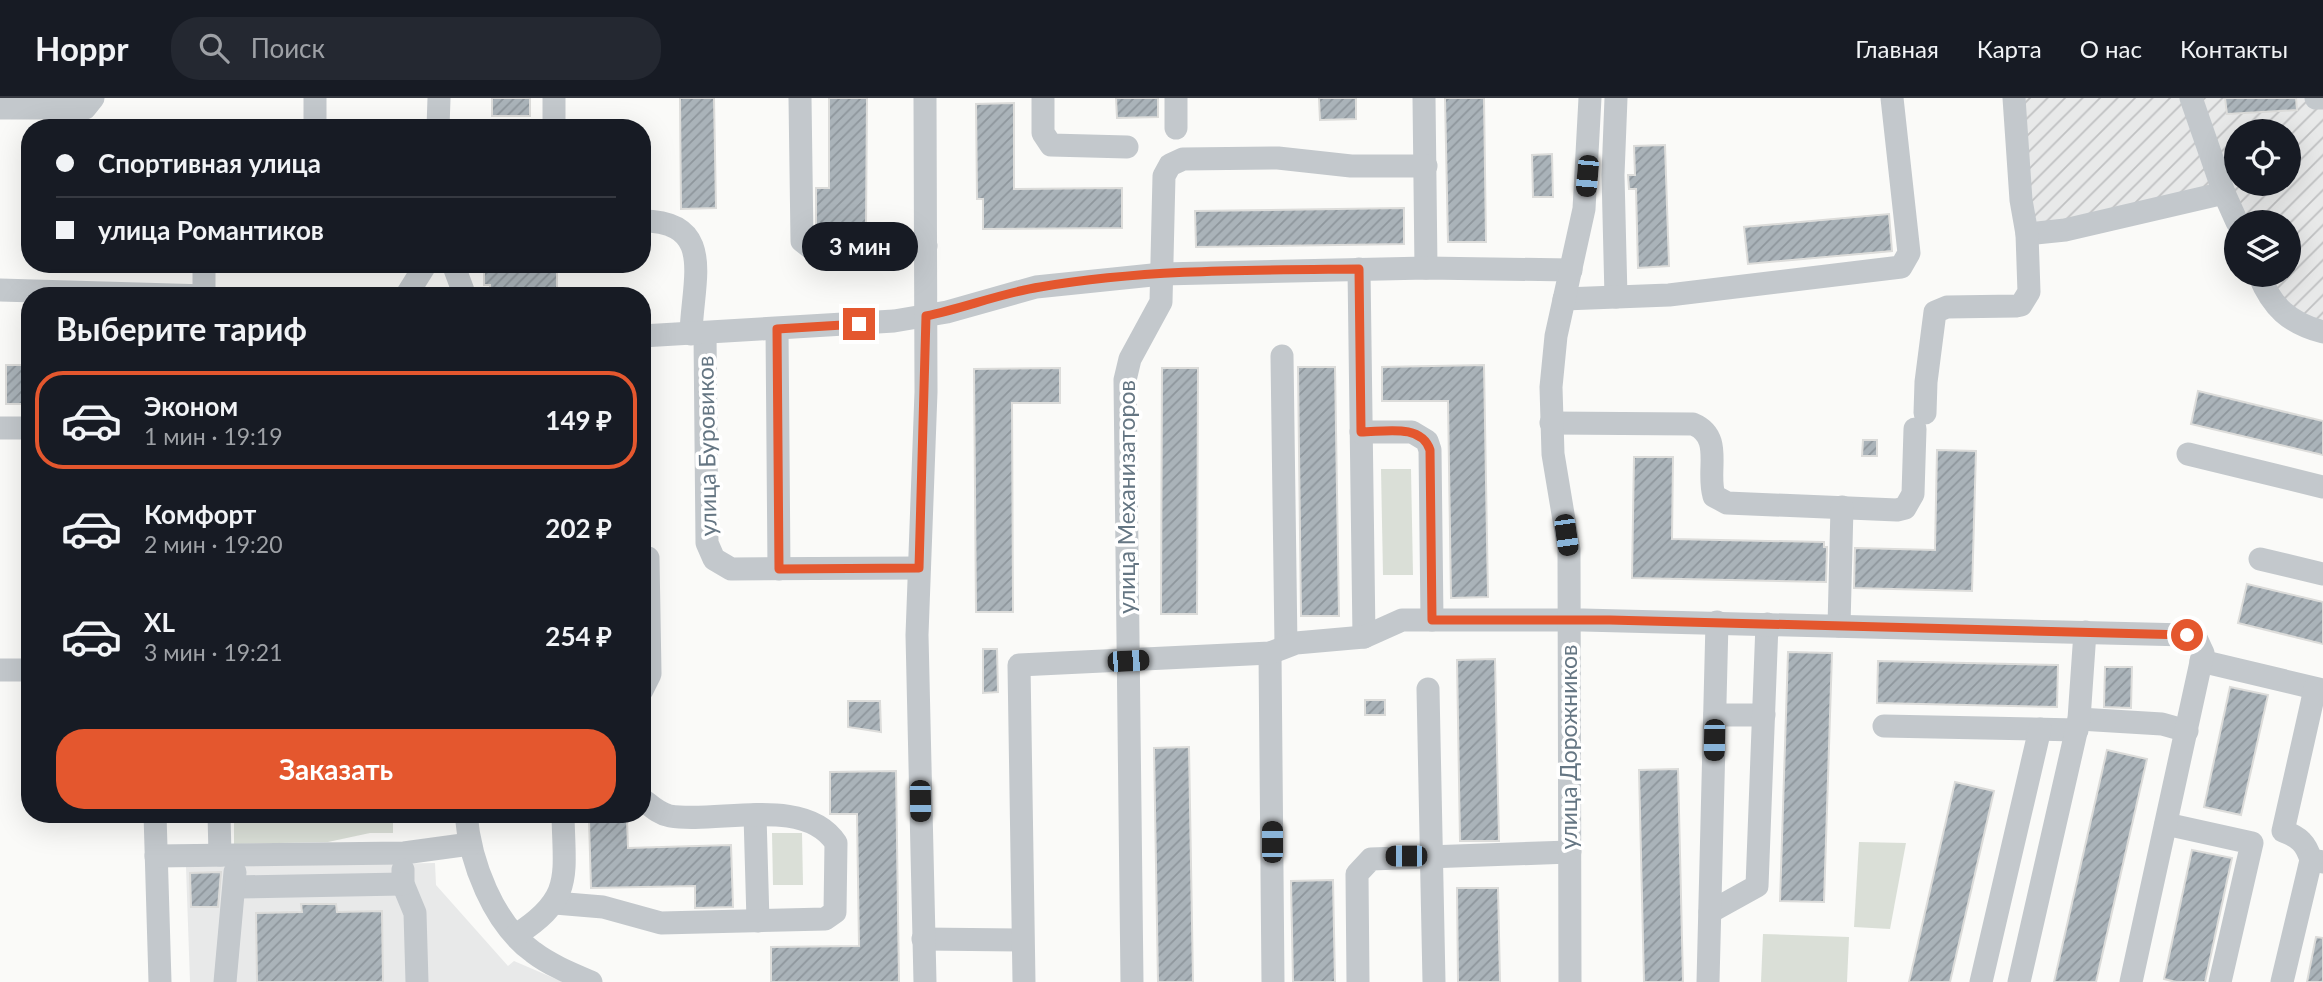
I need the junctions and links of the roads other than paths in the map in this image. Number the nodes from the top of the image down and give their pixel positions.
1 (93, 98) edge
2 (315, 98) edge
3 (439, 98) edge
4 (554, 98) edge
5 (800, 98) edge
6 (925, 98) edge
7 (1043, 98) edge
8 (1176, 98) edge
9 (1424, 98) edge
10 (1616, 98) edge
11 (1892, 98) edge
12 (2014, 98) edge
13 (2191, 98) edge
14 (2316, 98) edge
15 (2323, 98) edge
16 (1593, 99) edge
17 (5, 105) edge
18 (315, 119) edge
19 (438, 119) edge
20 (554, 119) edge
21 (1177, 128) dead end
22 (1127, 147) dead end
23 (1426, 166) junction
24 (1613, 175) junction
25 (1587, 176) junction
26 (2224, 193) joint
27 (651, 221) edge
28 (2027, 234) junction
29 (926, 246) junction
30 (1426, 268) junction
31 (1359, 269) junction
32 (1571, 270) junction
33 (1162, 274) junction
34 (2265, 287) edge
35 (0, 290) edge
36 (21, 291) edge
37 (1616, 297) junction
38 (1564, 299) junction
39 (926, 316) junction
40 (777, 329) junction
41 (2323, 332) edge
42 (698, 334) junction
43 (651, 336) edge
44 (1282, 356) dead end
45 (1551, 422) junction
46 (0, 428) edge
47 (21, 428) edge
48 (1361, 432) junction
49 (2188, 454) dead end
50 (2323, 487) edge
51 (1842, 508) junction
52 (2260, 559) dead end
53 (919, 568) junction
54 (779, 569) junction
55 (2323, 574) edge
56 (1432, 620) junction
57 (1569, 620) junction
58 (1717, 622) junction
59 (1767, 624) junction
60 (1839, 626) junction
61 (2085, 632) junction
62 (1364, 638) junction
63 (1278, 649) junction
64 (1128, 661) junction
65 (2201, 661) junction
66 (0, 670) edge
67 (21, 670) edge
68 (1428, 689) dead end
69 (2319, 689) edge
70 (1715, 715) junction
71 (1763, 715) junction
72 (2078, 725) junction
73 (1884, 726) dead end
74 (2039, 729) junction
75 (2187, 731) junction
76 (651, 804) edge
77 (755, 815) junction
78 (155, 823) edge
79 (221, 823) edge
80 (467, 823) edge
81 (563, 823) edge
82 (2166, 824) junction
83 (2283, 831) junction
84 (2252, 843) junction
85 (470, 845) junction
86 (1570, 852) junction
87 (404, 853) junction
88 (227, 855) junction
89 (156, 856) junction
90 (1431, 856) junction
91 (2317, 861) edge
92 (403, 884) junction
93 (235, 887) junction
94 (555, 903) junction
95 (1710, 912) junction
96 (758, 921) junction
97 (516, 935) junction
98 (923, 939) junction
99 (1021, 940) junction
100 (160, 982) edge
101 (225, 982) edge
102 (416, 982) edge
103 (591, 982) edge
104 (925, 982) edge
105 (1024, 982) edge
106 (1132, 982) edge
107 (1273, 982) edge
108 (1358, 982) edge
109 (1434, 982) edge
110 (1570, 982) edge
111 (1708, 982) edge
112 (1981, 982) edge
113 (2019, 982) edge
114 (2132, 982) edge
115 (2220, 982) edge
116 (2282, 982) edge

1 - 17 street
2 - 18 street
3 - 19 street
4 - 20 street
5 - 29 street
6 - 29 street
7 - 22 street
8 - 21 street
9 - 23 street
10 - 24 street
11 - 37 street
12 - 28 street
13 - 26 street
14 - 15 street
16 - 25 street, улица Дорожников
23 - 30 street
23 - 33 street, улица Механизаторов
24 - 25 street
24 - 37 street
25 - 32 street, улица Дорожников
26 - 28 street
27 - 42 street, улица Буровиков
28 - 51 street
29 - 39 street
30 - 31 street
30 - 32 street
31 - 33 street
31 - 48 street
32 - 38 street, улица Дорожников
33 - 39 street
33 - 64 street, улица Механизаторов
34 - 41 street
35 - 36 street
37 - 38 street
38 - 45 street, улица Дорожников
39 - 40 street
39 - 53 street
40 - 42 street
40 - 54 street
42 - 43 street
42 - 54 street, улица Буровиков
44 - 63 street
45 - 51 street
45 - 57 street, улица Дорожников
46 - 47 street
48 - 56 street
48 - 62 street
49 - 50 street
51 - 60 street
52 - 55 street
53 - 54 street, улица Буровиков
53 - 98 street
56 - 57 street
56 - 62 street
57 - 58 street
57 - 86 street, улица Дорожников
58 - 59 street
58 - 70 street
59 - 60 street
59 - 71 street
60 - 61 street
61 - 65 street
61 - 72 street
62 - 63 street
63 - 64 street
63 - 107 street
64 - 99 street
64 - 106 street, улица Механизаторов
65 - 69 street
65 - 75 street
66 - 67 street
68 - 90 street
69 - 83 street
70 - 71 street
70 - 95 street
71 - 95 street
72 - 74 street
72 - 75 street
72 - 113 street
73 - 74 street
74 - 112 street
75 - 82 street
76 - 77 street
77 - 96 street
77 - 96 street
78 - 89 street
79 - 88 street
80 - 85 street
81 - 94 street
82 - 84 street
82 - 114 street
83 - 84 street
83 - 91 street
84 - 115 street
85 - 87 street
85 - 97 street
86 - 90 street
86 - 110 street, улица Дорожников
87 - 88 street
87 - 92 street
88 - 89 street
88 - 93 street
89 - 100 street
90 - 108 street
90 - 109 street
91 - 116 street
92 - 93 street
92 - 102 street
93 - 101 street
94 - 96 street
94 - 97 street
95 - 111 street
97 - 103 street
98 - 99 street
98 - 104 street
99 - 105 street

